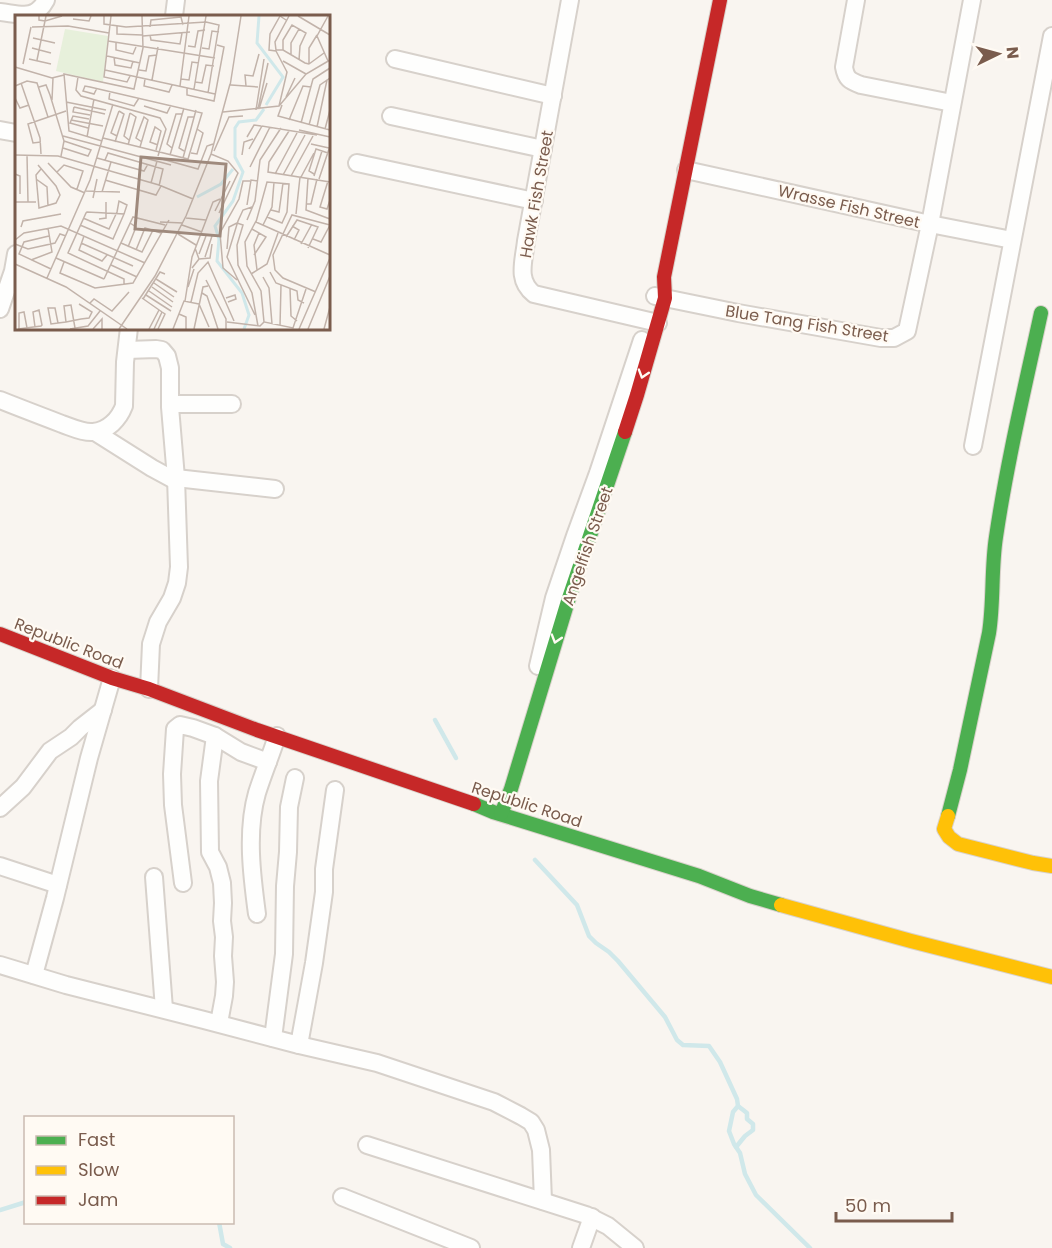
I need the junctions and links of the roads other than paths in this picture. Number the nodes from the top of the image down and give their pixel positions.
1 (46, 0) edge
2 (176, 0) edge
3 (570, 0) edge
4 (720, 0) edge
5 (856, 0) edge
6 (972, 0) edge
7 (0, 12) edge
8 (174, 15) edge
9 (1052, 36) edge
10 (395, 59) dead end
11 (553, 96) junction
12 (952, 103) junction
13 (391, 116) dead end
14 (0, 130) edge
15 (15, 133) edge
16 (543, 148) junction
17 (357, 163) dead end
18 (686, 170) junction
19 (534, 201) junction
20 (930, 224) junction
21 (1012, 240) junction
22 (10, 264) edge
23 (664, 277) joint
24 (660, 297) junction
25 (0, 309) edge
26 (1041, 313) dead end
27 (653, 322) junction
28 (129, 330) edge
29 (126, 350) junction
30 (0, 400) edge
31 (170, 404) junction
32 (232, 404) dead end
33 (95, 432) junction
34 (973, 446) dead end
35 (176, 479) junction
36 (275, 489) dead end
37 (0, 634) edge
38 (112, 678) junction
39 (149, 689) junction
40 (103, 710) junction
41 (215, 736) junction
42 (278, 736) junction
43 (268, 762) junction
44 (295, 778) dead end
45 (334, 790) dead end
46 (0, 808) edge
47 (497, 813) junction
48 (0, 866) edge
49 (1052, 866) edge
50 (154, 878) dead end
51 (183, 883) dead end
52 (58, 885) junction
53 (256, 914) dead end
54 (0, 965) edge
55 (34, 975) junction
56 (1052, 977) edge
57 (164, 1010) junction
58 (219, 1023) junction
59 (273, 1038) junction
60 (299, 1046) junction
61 (367, 1145) dead end
62 (342, 1197) dead end
63 (543, 1201) junction
64 (592, 1217) junction
65 (471, 1248) edge
66 (581, 1248) edge
67 (635, 1248) edge

1 - 7 street
2 - 8 street
3 - 11 street, Hawk Fish Street
4 - 18 street, Angelfish Street
5 - 12 street
6 - 12 street, Blue Tang Fish Street
9 - 21 street
10 - 11 street
11 - 16 street, Hawk Fish Street
12 - 20 street, Blue Tang Fish Street
13 - 16 street
14 - 15 street
16 - 19 street, Hawk Fish Street
17 - 19 street
18 - 20 street, Wrasse Fish Street
18 - 23 street, Angelfish Street
19 - 27 street, Hawk Fish Street
20 - 21 street, Wrasse Fish Street
20 - 24 street, Blue Tang Fish Street
21 - 34 street
22 - 25 street
23 - 24 street, Angelfish Street
24 - 27 street, Angelfish Street
26 - 49 street
27 - 47 street, Angelfish Street
28 - 29 street
29 - 31 street
29 - 33 street
30 - 33 street
31 - 32 street
31 - 35 street
33 - 35 street
35 - 36 street
35 - 39 street
37 - 38 street, Republic Road
38 - 39 street, Republic Road
38 - 40 street
39 - 42 street, Republic Road
40 - 46 street
40 - 52 street
41 - 43 street
41 - 51 street
41 - 58 street
42 - 43 street
42 - 47 street, Republic Road
43 - 53 street
44 - 59 street
45 - 60 street
47 - 56 street, Republic Road
48 - 52 street
50 - 57 street
52 - 55 street
54 - 55 street
55 - 57 street
57 - 58 street
58 - 59 street
59 - 60 street
60 - 63 street
61 - 63 street
62 - 65 street
63 - 64 street
64 - 66 street
64 - 67 street

